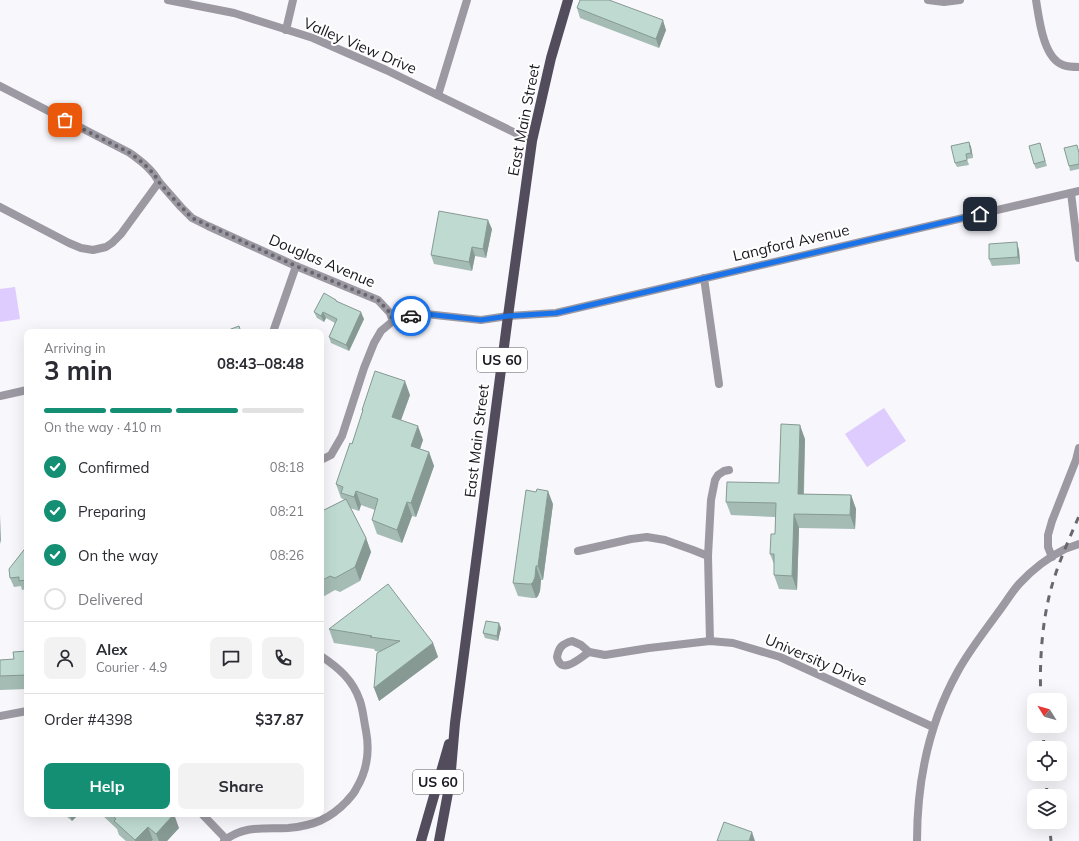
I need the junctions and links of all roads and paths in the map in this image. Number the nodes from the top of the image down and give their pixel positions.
1 (168, 0) edge
2 (293, 0) edge
3 (467, 0) edge
4 (568, 0) edge
5 (928, 0) edge
6 (960, 0) edge
7 (1036, 0) edge
8 (286, 30) junction
9 (1079, 67) edge
10 (0, 86) edge
11 (438, 95) junction
12 (532, 141) junction
13 (159, 182) junction
14 (1075, 192) edge
15 (0, 207) edge
16 (1079, 258) edge
17 (296, 266) junction
18 (704, 278) junction
19 (508, 316) junction
20 (393, 321) junction
21 (274, 329) edge
22 (719, 384) dead end
23 (24, 391) edge
24 (0, 396) edge
25 (1079, 448) edge
26 (324, 458) edge
27 (729, 470) dead end
28 (1079, 544) edge
29 (578, 551) dead end
30 (708, 556) junction
31 (1052, 557) junction
32 (710, 641) junction
33 (589, 652) dead end
34 (324, 658) edge
35 (24, 712) edge
36 (0, 716) edge
37 (455, 723) junction
38 (933, 727) junction
39 (205, 817) edge
40 (225, 840) edge
41 (421, 841) edge
42 (439, 841) edge
43 (917, 841) edge

1 - 8 street, Valley View Drive
2 - 8 street
3 - 11 street
4 - 12 main road, East Main Street / US 60
5 - 6 street
7 - 9 street
8 - 11 street, Valley View Drive
10 - 13 street, Douglas Avenue
11 - 12 street, Valley View Drive
12 - 19 main road, East Main Street / US 60
13 - 15 street
13 - 17 street, Douglas Avenue
14 - 16 street
14 - 18 street, Langford Avenue
17 - 20 street, Douglas Avenue
17 - 21 street
18 - 19 street, Langford Avenue
18 - 22 street
19 - 20 street
19 - 37 main road, East Main Street / US 60
20 - 26 street
23 - 24 street
25 - 31 street
27 - 30 street
28 - 31 street
29 - 30 street
30 - 32 street
31 - 38 street
32 - 33 street, University Drive
32 - 38 street, University Drive
34 - 40 street
35 - 36 street
37 - 41 main road, East Main Street / US 60
37 - 42 main road, East Main Street / US 60
38 - 43 street
39 - 40 street

